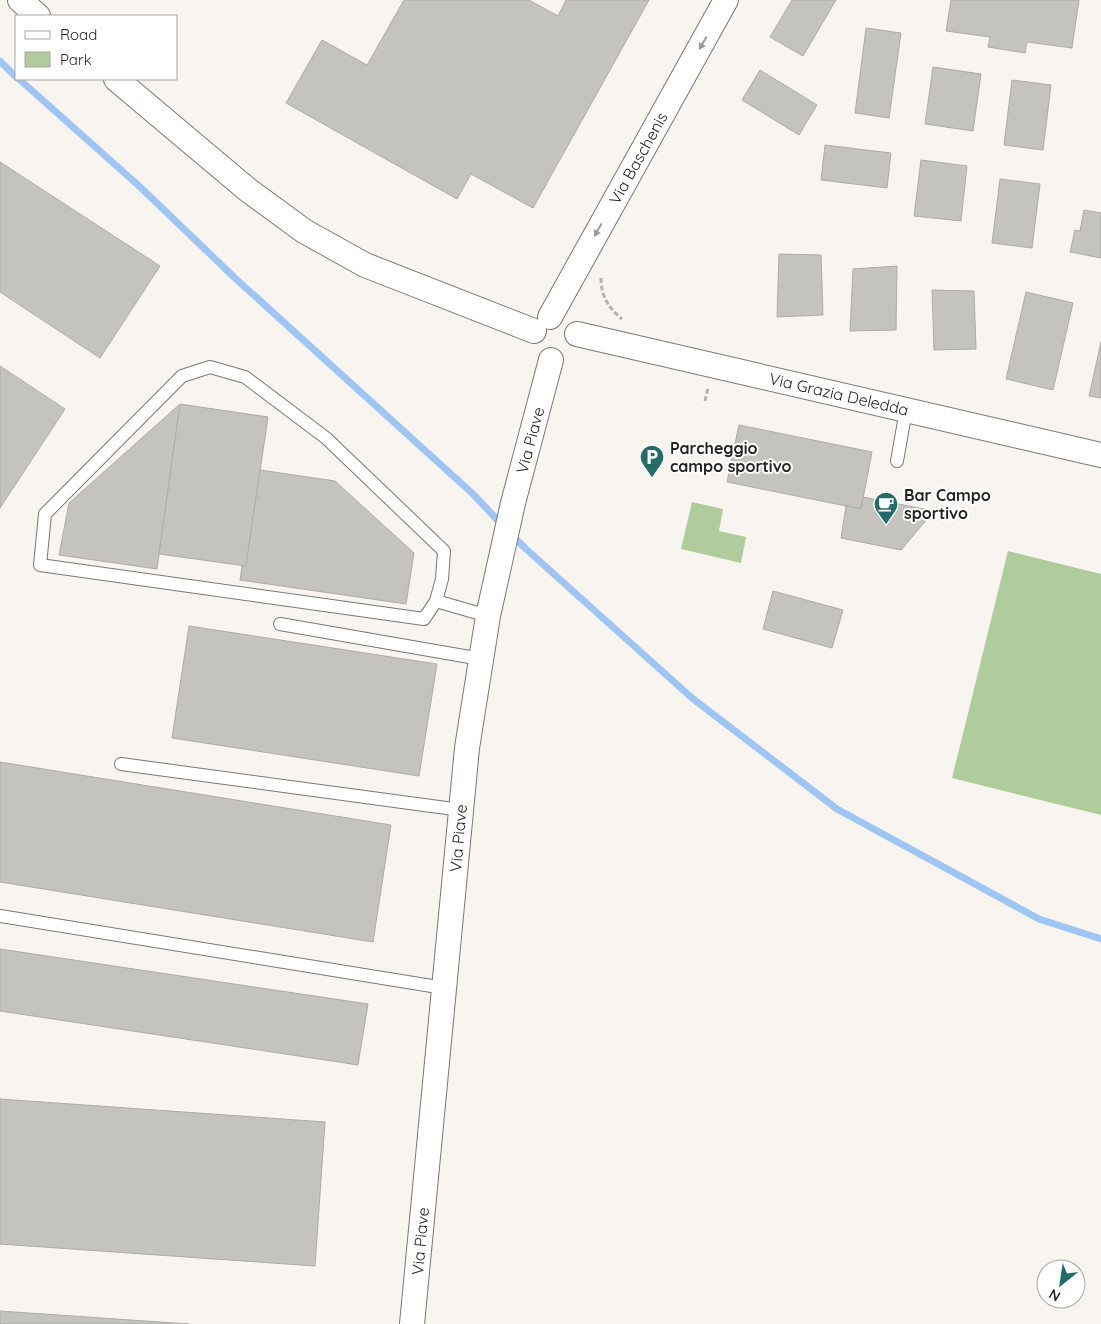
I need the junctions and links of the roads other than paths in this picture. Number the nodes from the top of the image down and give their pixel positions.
1 (20, 0) edge
2 (726, 0) edge
3 (37, 15) edge
4 (117, 80) edge
5 (542, 324) junction
6 (577, 334) junction
7 (551, 360) junction
8 (906, 410) junction
9 (1101, 456) edge
10 (897, 461) dead end
11 (436, 601) junction
12 (488, 616) junction
13 (280, 624) dead end
14 (481, 659) junction
15 (121, 764) dead end
16 (461, 810) junction
17 (0, 916) edge
18 (444, 988) junction
19 (412, 1324) edge

1 - 3 street
2 -> 5 street, Via Baschenis
4 - 5 street
5 - 6 street
5 - 7 street
6 - 7 street
6 - 8 street, Via Grazia Deledda
7 - 12 street, Via Piave
8 - 9 street, Via Grazia Deledda
8 - 10 lane
11 - 11 lane
11 - 12 lane
12 - 14 street, Via Piave
13 - 14 lane
14 - 16 street, Via Piave
15 - 16 lane
16 - 18 street, Via Piave
17 - 18 lane
18 - 19 street, Via Piave

